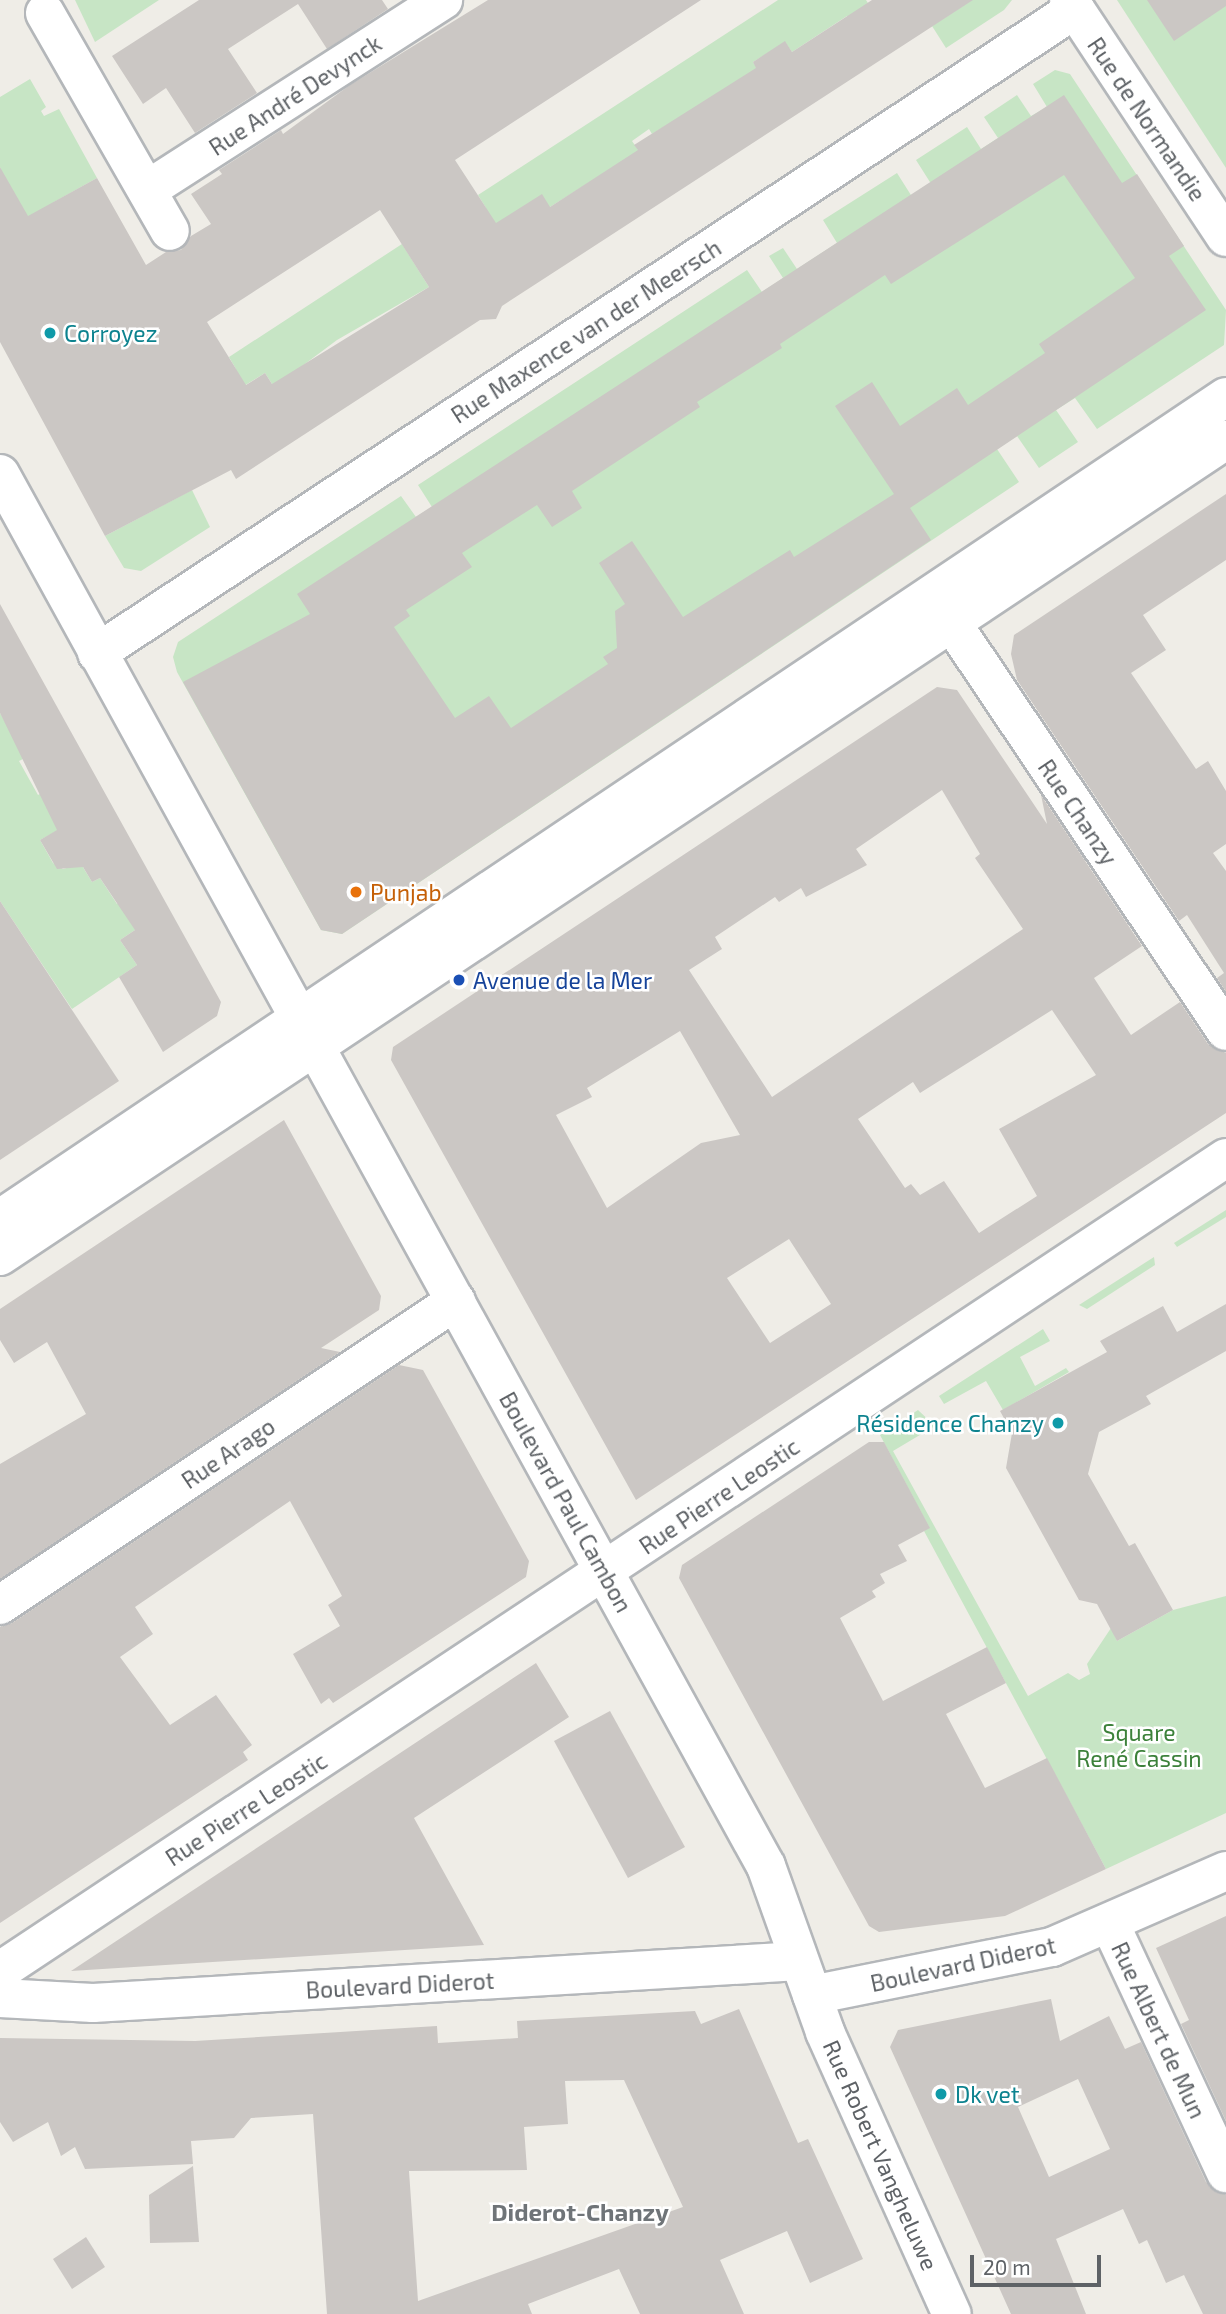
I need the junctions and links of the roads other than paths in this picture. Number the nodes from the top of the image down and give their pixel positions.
1 (443, 0) edge
2 (1072, 4) edge
3 (45, 13) dead end
4 (147, 190) junction
5 (170, 231) dead end
6 (1226, 237) edge
7 (1226, 397) edge
8 (1226, 440) edge
9 (0, 474) edge
10 (942, 608) junction
11 (97, 653) junction
12 (307, 1031) junction
13 (1226, 1031) edge
14 (1226, 1158) edge
15 (0, 1219) edge
16 (0, 1256) edge
17 (456, 1301) junction
18 (605, 1573) junction
19 (0, 1605) edge
20 (1226, 1871) edge
21 (1110, 1924) junction
22 (0, 1972) edge
23 (805, 1978) junction
24 (0, 1998) edge
25 (1226, 2173) edge
26 (952, 2314) edge

1 - 4 street, Rue André Devynck
2 - 6 street, Rue de Normandie
2 - 11 street, Rue Maxence van der Meersch
3 - 4 street
4 - 5 street
7 - 10 street
8 - 10 street
9 - 11 street
10 - 12 street
10 - 13 street, Rue Chanzy
11 - 12 street
12 - 15 street
12 - 16 street
12 - 17 street, Boulevard Paul Cambon
14 - 18 street, Rue Pierre Leostic
17 - 18 street, Boulevard Paul Cambon
17 - 19 street, Rue Arago
18 - 22 street, Rue Pierre Leostic
18 - 23 street, Boulevard Paul Cambon
20 - 21 street, Boulevard Diderot
21 - 23 street, Boulevard Diderot
21 - 25 street, Rue Albert de Mun
23 - 24 street, Boulevard Diderot
23 - 26 street, Rue Robert Vangheluwe

